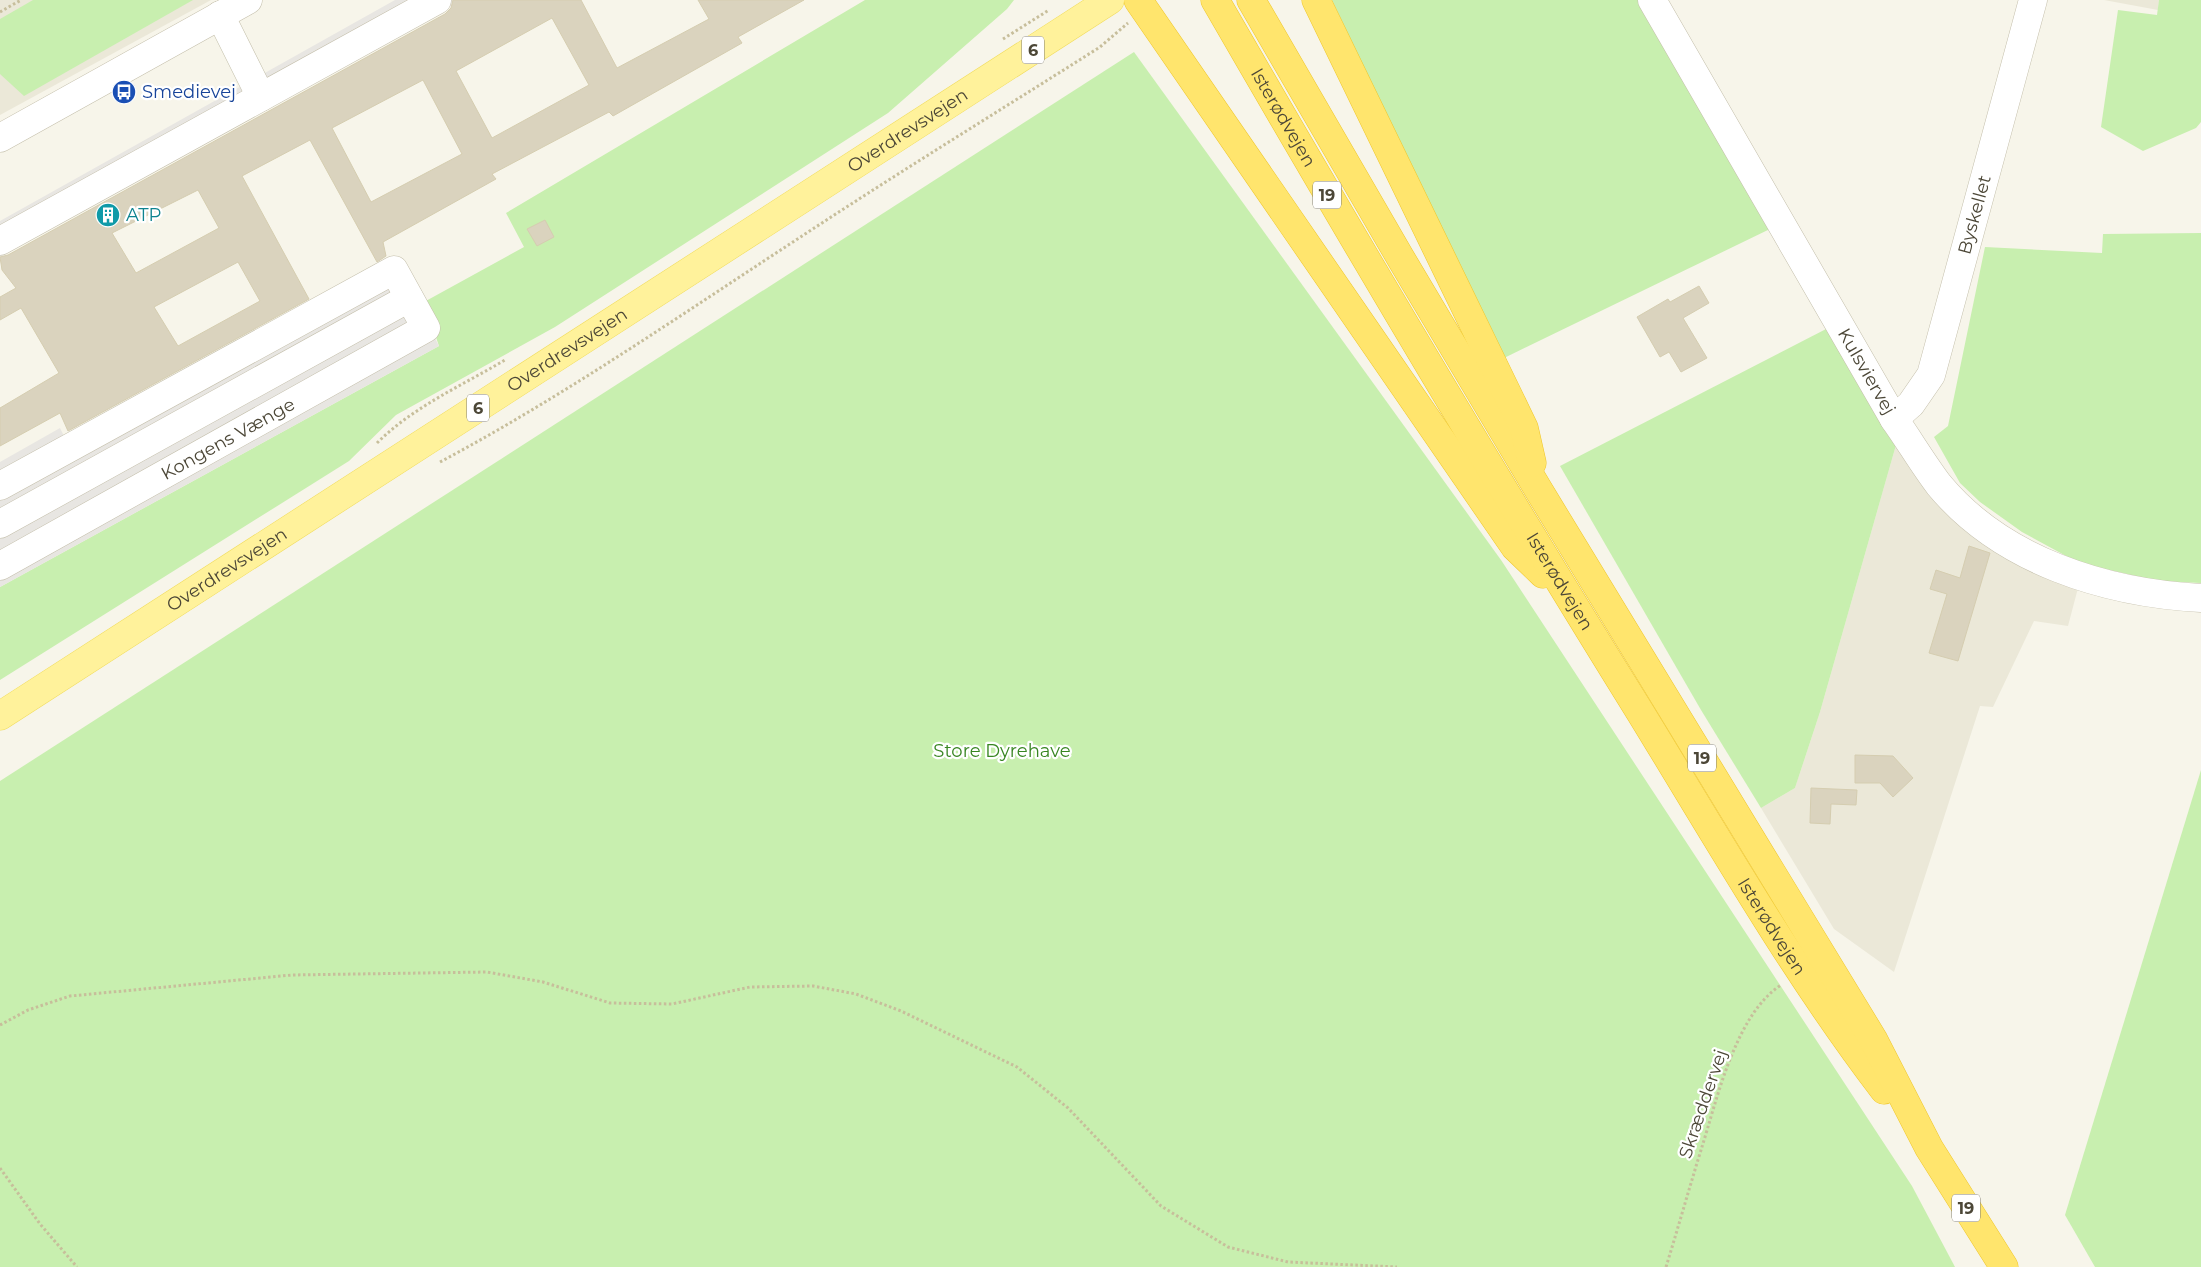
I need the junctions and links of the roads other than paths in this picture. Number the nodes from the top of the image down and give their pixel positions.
1 (248, 0) edge
2 (437, 0) edge
3 (1110, 0) edge
4 (1215, 0) edge
5 (1251, 0) edge
6 (1316, 0) edge
7 (1652, 0) edge
8 (2033, 0) edge
9 (1140, 4) edge
10 (220, 15) junction
11 (261, 96) junction
12 (2, 132) edge
13 (0, 240) edge
14 (409, 298) junction
15 (1894, 419) junction
16 (0, 486) edge
17 (1538, 489) junction
18 (0, 524) edge
19 (0, 566) edge
20 (2201, 598) edge
21 (1573, 604) junction
22 (0, 716) edge
23 (1929, 1148) junction
24 (2004, 1267) edge

1 - 10 street
2 - 11 street
3 - 22 main road, Overdrevsvejen / 6
4 - 21 highway, Isterødvejen / 19
5 - 17 highway, Isterødvejen / 19
6 - 17 highway
7 - 15 street, Kulsviervej
8 - 15 street, Byskellet
9 - 21 highway
10 - 11 street
10 - 12 street
11 - 13 street
14 - 16 street, Kongens Vænge
14 - 18 street, Kongens Vænge
14 - 19 street, Kongens Vænge
15 - 20 street, Kulsviervej
17 - 23 highway, Isterødvejen / 19
21 - 23 highway, Isterødvejen / 19
23 - 24 highway, Isterødvejen / 19

